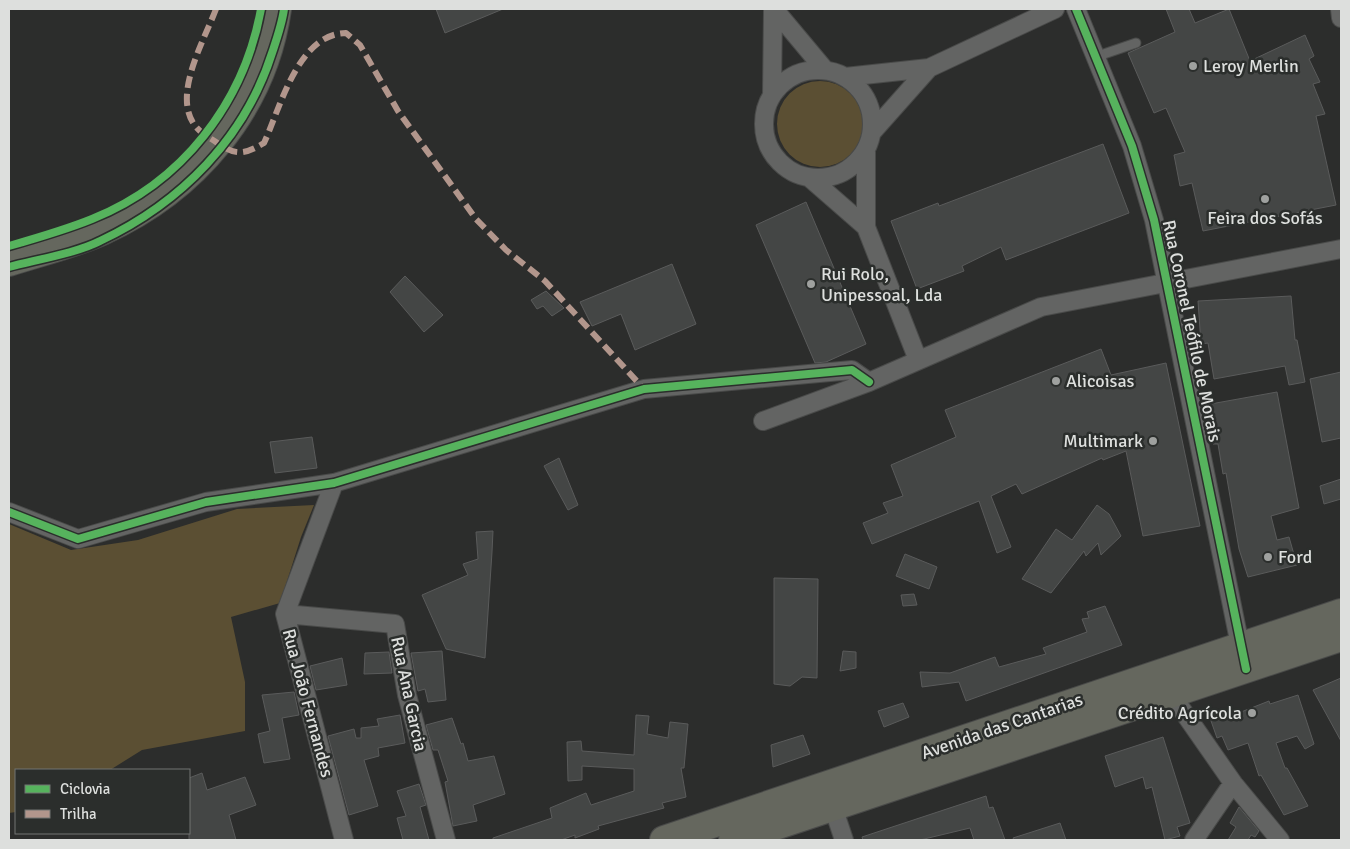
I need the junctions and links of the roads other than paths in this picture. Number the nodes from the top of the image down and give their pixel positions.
1 (267, 9) edge
2 (277, 9) edge
3 (773, 9) edge
4 (1055, 9) edge
5 (1076, 9) edge
6 (1340, 9) edge
7 (1341, 18) edge
8 (1136, 43) dead end
9 (1096, 57) junction
10 (929, 68) junction
11 (825, 70) junction
12 (845, 77) junction
13 (772, 95) junction
14 (873, 131) junction
15 (866, 152) junction
16 (811, 179) junction
17 (866, 228) junction
18 (1341, 249) edge
19 (9, 252) edge
20 (9, 262) edge
21 (1167, 284) junction
22 (918, 360) junction
23 (869, 382) junction
24 (763, 421) dead end
25 (334, 484) junction
26 (9, 512) edge
27 (1341, 613) edge
28 (285, 614) junction
29 (1341, 637) edge
30 (1243, 657) junction
31 (1171, 694) junction
32 (1133, 707) junction
33 (1233, 783) junction
34 (833, 807) junction
35 (671, 839) edge
36 (344, 840) edge
37 (446, 840) edge
38 (734, 840) edge
39 (844, 840) edge
40 (1194, 840) edge
41 (1280, 840) edge

1 - 19 main road
2 - 20 main road
3 - 11 street
3 - 13 street
4 - 10 street
5 - 9 street, Rua Coronel Teófilo de Morais
6 - 7 street
8 - 9 lane
9 - 21 street, Rua Coronel Teófilo de Morais
10 - 12 street
10 - 14 street
11 - 12 street
11 - 13 street
12 - 14 street
13 - 16 street
14 - 15 street
15 - 16 street
15 - 17 street
16 - 17 street
17 - 22 street
18 - 21 street
21 - 22 street
21 - 30 street, Rua Coronel Teófilo de Morais
22 - 23 street
23 - 24 street
23 - 25 street
25 - 26 street
25 - 28 street, Rua João Fernandes
27 - 30 main road, Avenida das Cantarias
28 - 36 street, Rua João Fernandes
28 - 37 street, Rua Ana Garcia
29 - 30 main road, Avenida das Cantarias
30 - 31 main road, Avenida das Cantarias
30 - 32 main road
30 - 35 main road, Avenida das Cantarias
31 - 32 main road, Avenida das Cantarias
31 - 33 street
32 - 34 main road, Avenida das Cantarias
33 - 40 street
33 - 41 street
34 - 38 main road, Avenida das Cantarias
34 - 39 street

